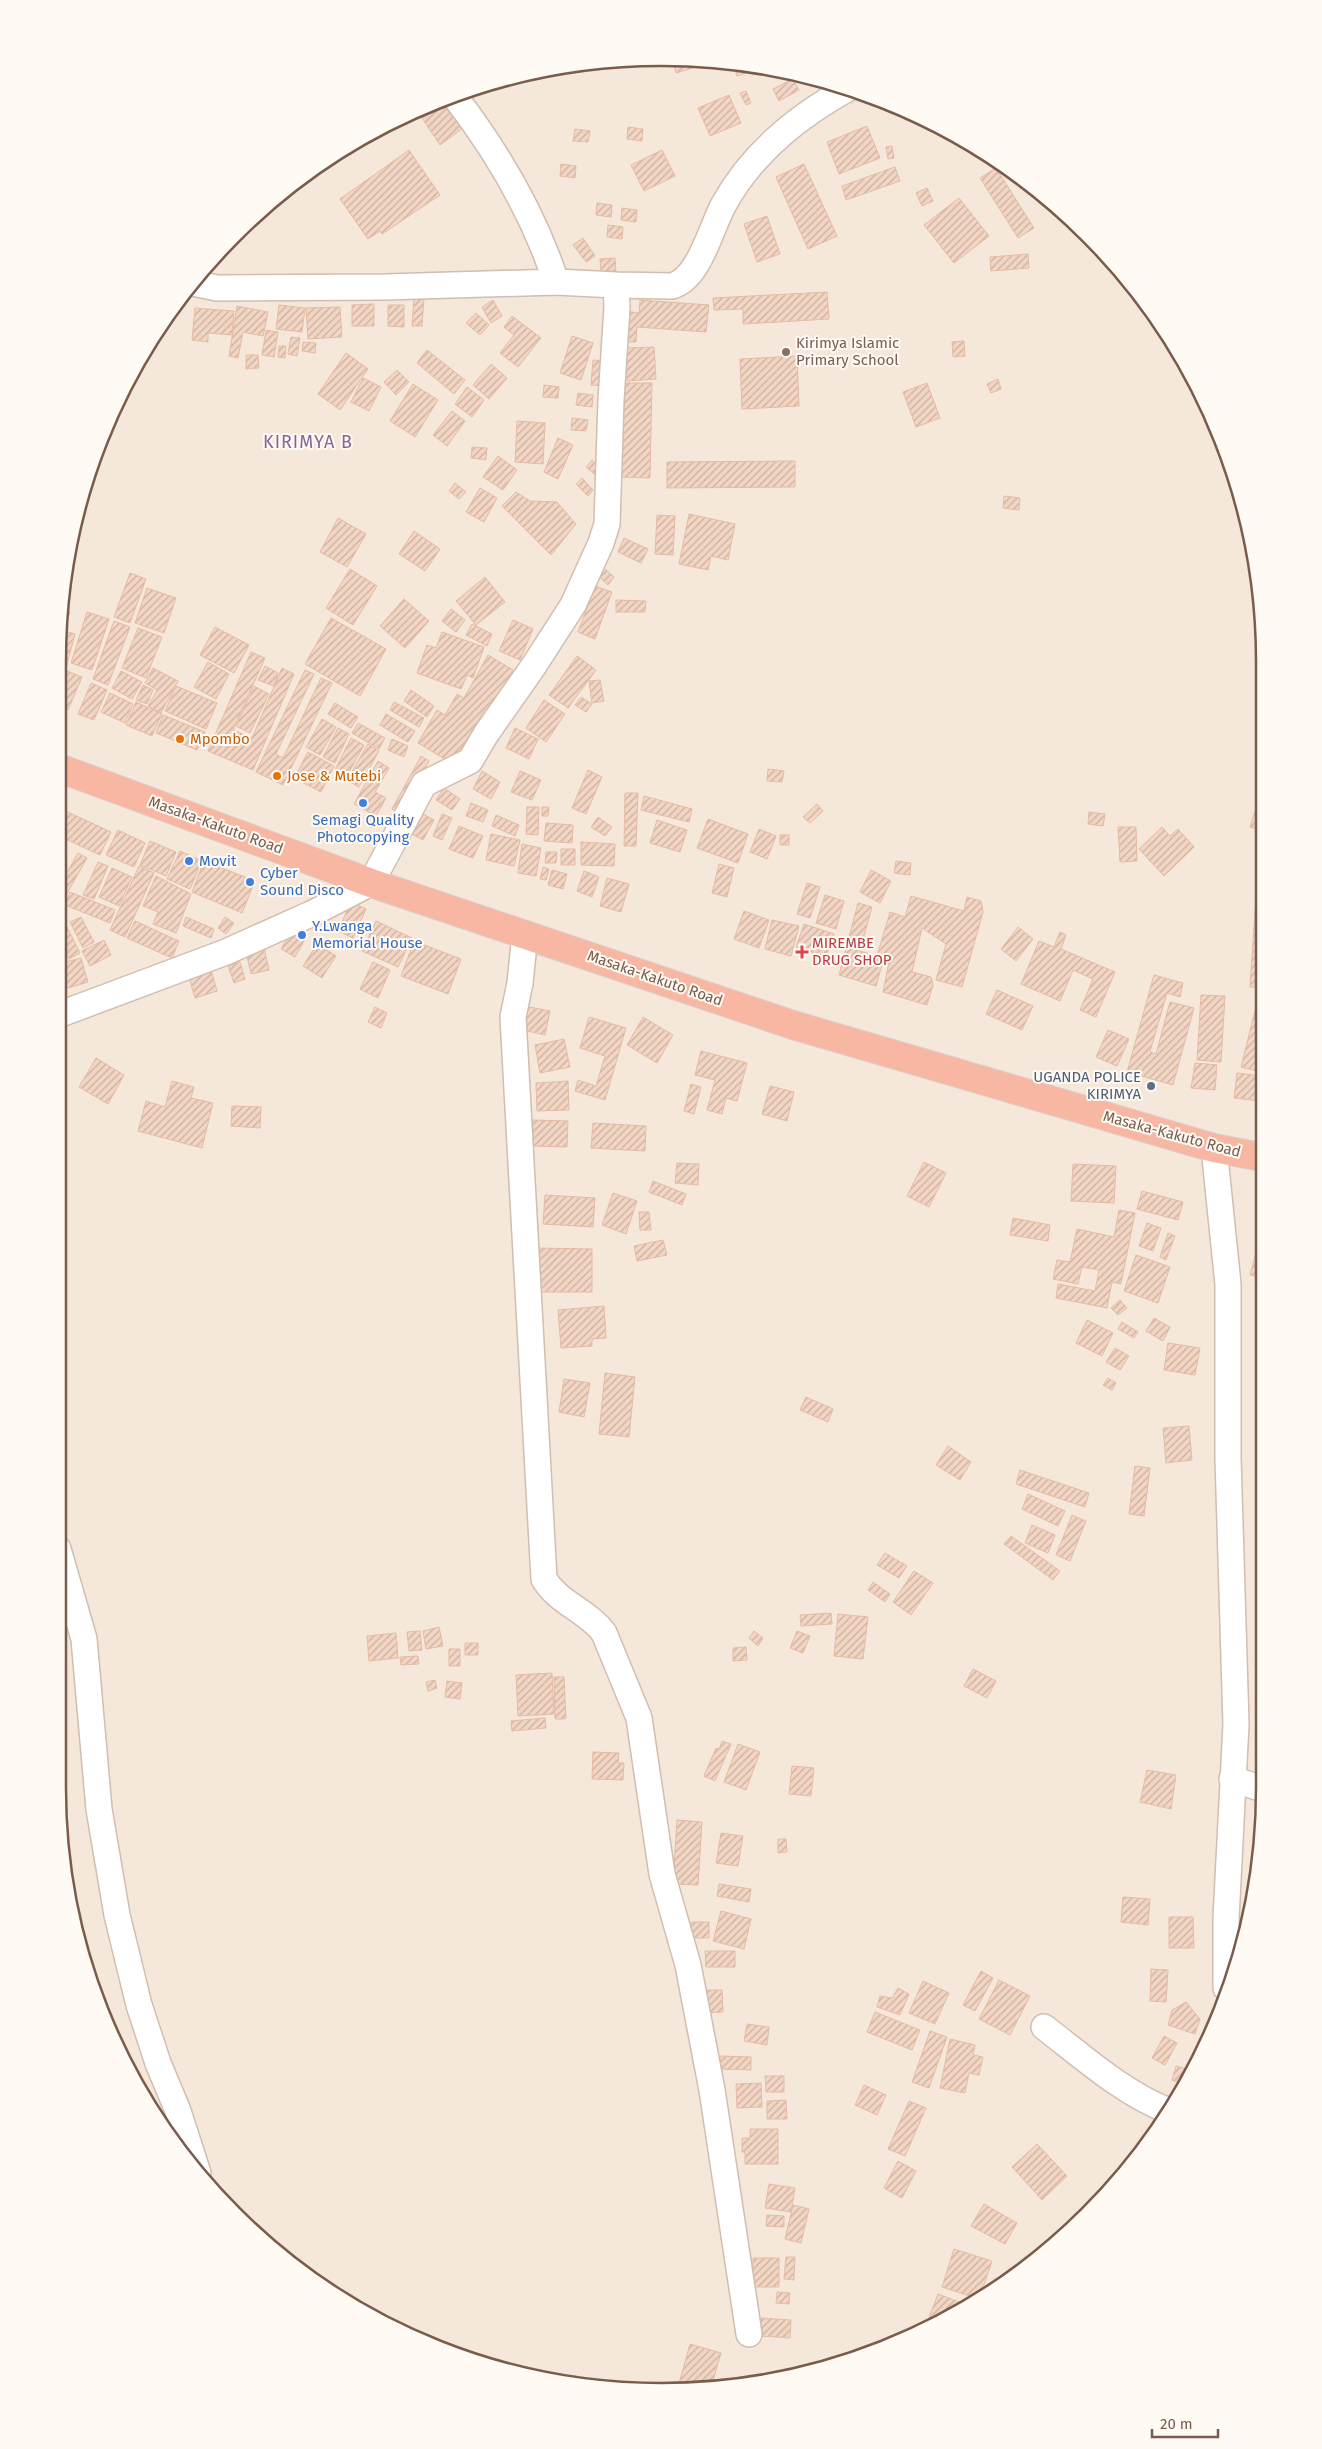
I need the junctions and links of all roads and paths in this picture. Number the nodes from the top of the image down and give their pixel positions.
1 (838, 94) edge
2 (459, 102) edge
3 (556, 282) junction
4 (200, 285) edge
5 (616, 285) junction
6 (66, 771) edge
7 (371, 883) junction
8 (525, 934) junction
9 (66, 1012) edge
10 (1214, 1148) junction
11 (1256, 1156) edge
12 (66, 1599) edge
13 (1232, 1779) junction
14 (1256, 1787) edge
15 (1226, 1972) edge
16 (1044, 2027) dead end
17 (1162, 2108) edge
18 (191, 2152) edge
19 (749, 2334) dead end

1 - 5 street
2 - 3 street
3 - 4 street
3 - 5 street
5 - 7 street
6 - 7 highway, Masaka-Kakuto Road
7 - 8 highway, Masaka-Kakuto Road
7 - 9 street
8 - 10 highway, Masaka-Kakuto Road
8 - 19 street
10 - 11 highway, Masaka-Kakuto Road
10 - 13 street
12 - 18 street
13 - 14 street
13 - 15 street
16 - 17 street

